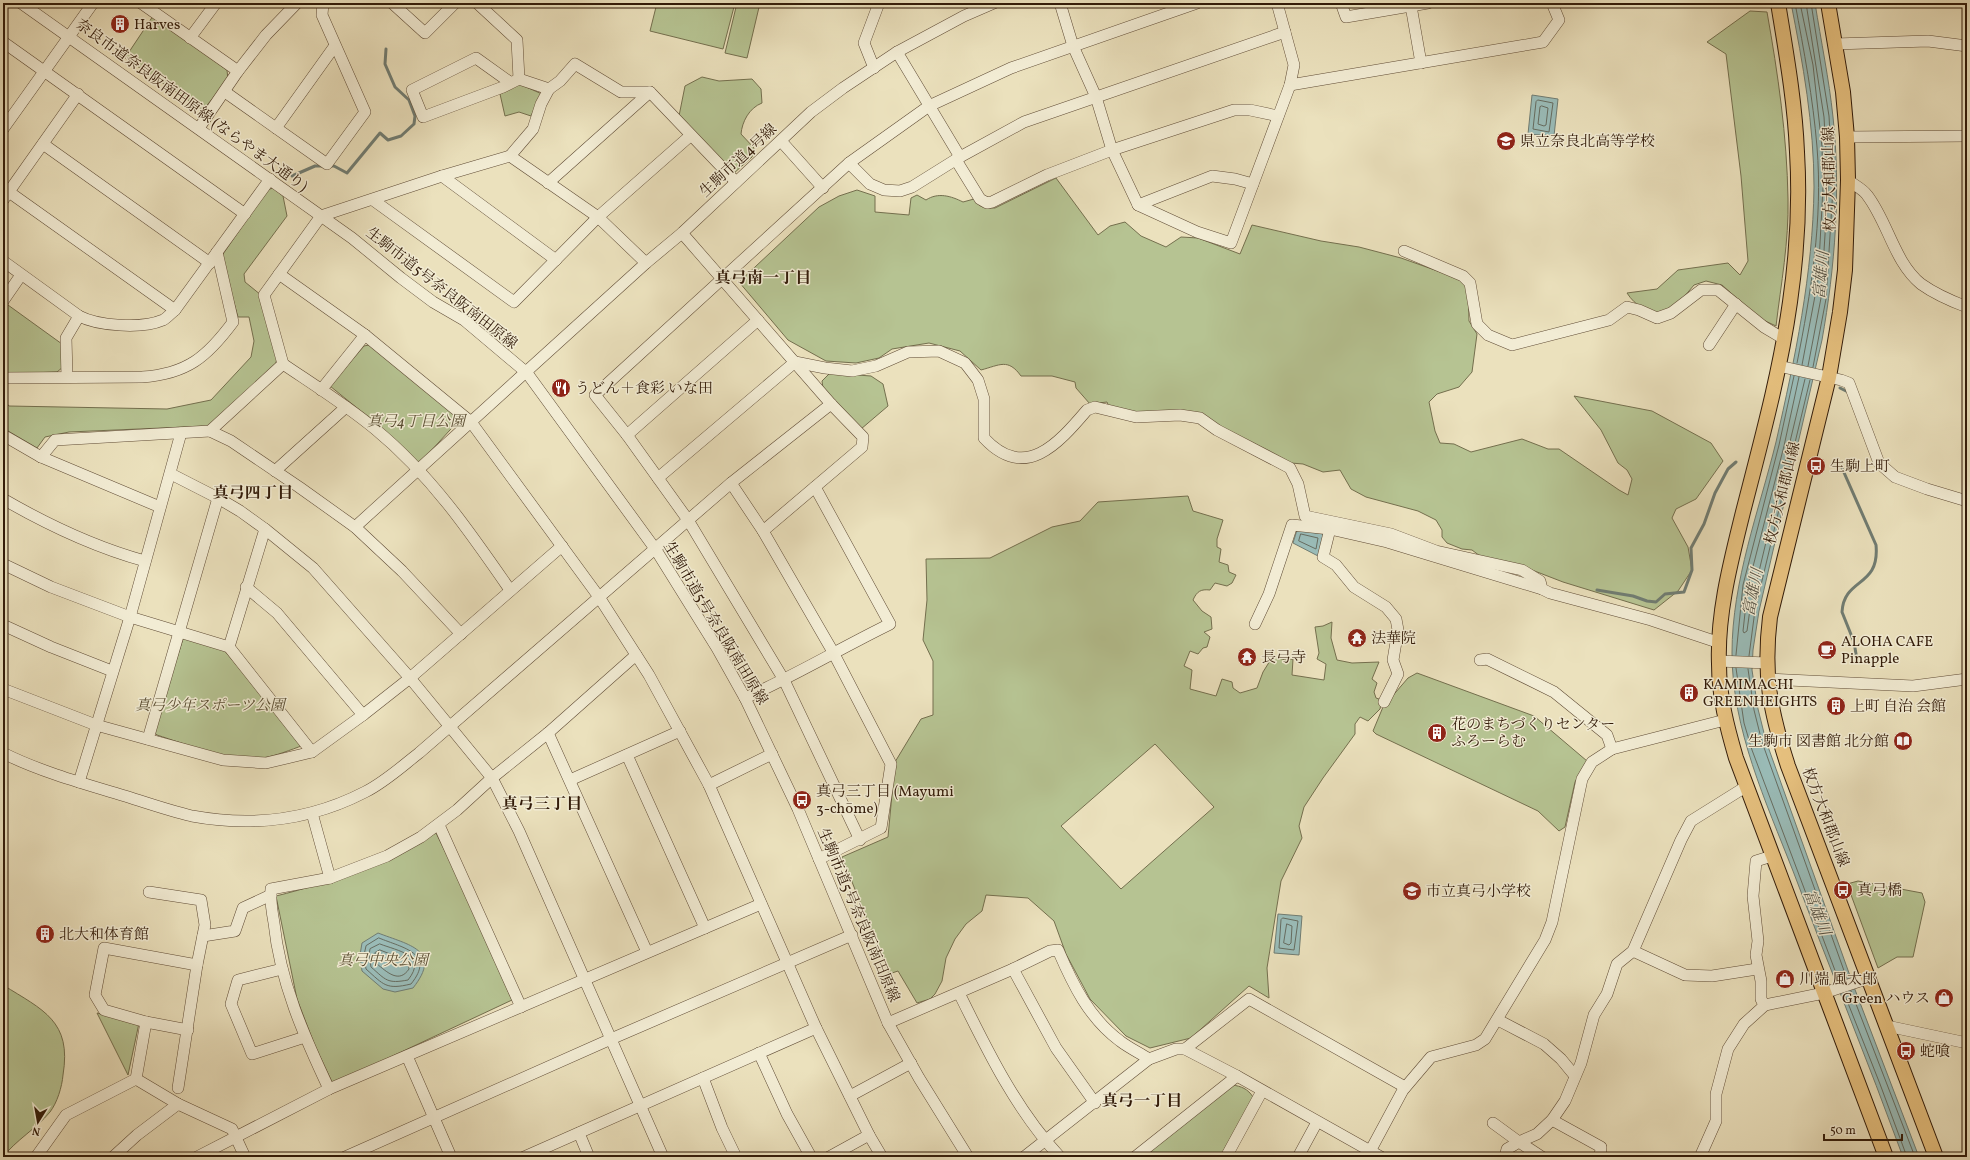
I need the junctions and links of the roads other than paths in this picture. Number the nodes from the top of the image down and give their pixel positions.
1 (22, 3) edge
2 (93, 3) edge
3 (142, 3) edge
4 (216, 3) edge
5 (297, 3) edge
6 (324, 3) edge
7 (392, 3) edge
8 (455, 3) edge
9 (477, 3) edge
10 (879, 3) edge
11 (994, 3) edge
12 (1060, 3) edge
13 (1197, 3) edge
14 (1277, 3) edge
15 (1341, 3) edge
16 (1428, 3) edge
17 (1552, 3) edge
18 (1778, 3) edge
19 (1828, 3) edge
20 (1411, 6) junction
21 (1285, 32) junction
22 (69, 36) junction
23 (190, 38) junction
24 (3, 42) edge
25 (1835, 44) junction
26 (1073, 46) junction
27 (1967, 46) edge
28 (334, 47) junction
29 (897, 52) junction
30 (1421, 63) junction
31 (874, 68) junction
32 (45, 71) junction
33 (238, 71) junction
34 (515, 81) junction
35 (1290, 84) junction
36 (549, 89) junction
37 (225, 92) junction
38 (650, 92) junction
39 (78, 94) junction
40 (1096, 97) junction
41 (929, 106) junction
42 (1278, 116) junction
43 (6, 117) edge
44 (199, 128) junction
45 (276, 128) junction
46 (3, 129) edge
47 (690, 136) junction
48 (1967, 136) edge
49 (1847, 137) junction
50 (781, 141) junction
51 (43, 144) junction
52 (1112, 150) junction
53 (510, 156) junction
54 (958, 158) junction
55 (850, 163) junction
56 (442, 176) junction
57 (270, 179) junction
58 (1848, 180) junction
59 (736, 182) junction
60 (548, 183) junction
61 (1253, 184) junction
62 (823, 188) junction
63 (6, 196) edge
64 (373, 200) junction
65 (305, 205) joint
66 (1138, 205) junction
67 (245, 214) junction
68 (321, 216) junction
69 (598, 217) junction
70 (682, 233) junction
71 (1404, 251) dead end
72 (218, 252) junction
73 (556, 260) junction
74 (3, 261) edge
75 (646, 262) junction
76 (210, 263) junction
77 (279, 274) junction
78 (21, 275) junction
79 (722, 279) junction
80 (3, 301) edge
81 (1736, 304) junction
82 (1967, 307) edge
83 (175, 310) junction
84 (79, 316) junction
85 (758, 320) junction
86 (365, 336) junction
87 (1784, 339) junction
88 (1709, 345) dead end
89 (795, 362) junction
90 (283, 364) junction
91 (1779, 366) junction
92 (526, 373) junction
93 (67, 377) junction
94 (1829, 377) junction
95 (3, 378) edge
96 (321, 390) junction
97 (831, 404) junction
98 (346, 407) junction
99 (471, 422) junction
100 (210, 431) junction
101 (181, 433) junction
102 (3, 435) edge
103 (627, 435) junction
104 (41, 457) junction
105 (418, 469) junction
106 (275, 471) junction
107 (171, 474) junction
108 (658, 478) junction
109 (731, 483) junction
110 (815, 487) junction
111 (218, 498) junction
112 (3, 499) edge
113 (1967, 501) edge
114 (160, 506) junction
115 (688, 520) junction
116 (355, 527) junction
117 (265, 529) junction
118 (1330, 529) junction
119 (763, 531) junction
120 (562, 546) junction
121 (656, 550) junction
122 (145, 561) junction
123 (3, 564) edge
124 (246, 586) junction
125 (1542, 589) junction
126 (510, 590) junction
127 (599, 597) junction
128 (130, 617) junction
129 (1255, 624) dead end
130 (3, 625) edge
131 (180, 632) junction
132 (461, 634) junction
133 (1720, 643) junction
134 (229, 647) junction
135 (833, 652) junction
136 (636, 654) junction
137 (1480, 660) dead end
138 (1718, 661) junction
139 (1767, 663) junction
140 (112, 671) junction
141 (410, 678) junction
142 (1767, 679) junction
143 (1967, 679) edge
144 (784, 680) junction
145 (3, 689) edge
146 (745, 698) junction
147 (1384, 702) dead end
148 (363, 715) junction
149 (1725, 720) junction
150 (96, 724) junction
151 (450, 726) junction
152 (680, 731) junction
153 (548, 733) junction
154 (148, 739) junction
155 (1612, 749) junction
156 (312, 752) junction
157 (3, 753) edge
158 (772, 754) junction
159 (627, 755) junction
160 (492, 778) junction
161 (570, 780) junction
162 (79, 782) junction
163 (708, 784) junction
164 (1747, 786) junction
165 (312, 813) junction
166 (439, 825) junction
167 (860, 840) junction
168 (1772, 856) junction
169 (819, 859) junction
170 (330, 878) junction
171 (150, 892) dead end
172 (271, 895) junction
173 (761, 904) junction
174 (704, 928) junction
175 (852, 935) junction
176 (203, 936) junction
177 (1633, 951) junction
178 (647, 952) junction
179 (787, 964) junction
180 (197, 965) junction
181 (282, 969) junction
182 (1013, 969) junction
183 (1757, 969) junction
184 (1869, 978) junction
185 (585, 979) junction
186 (959, 993) junction
187 (1824, 993) junction
188 (1764, 1005) junction
189 (521, 1007) junction
190 (1498, 1020) junction
191 (146, 1022) junction
192 (888, 1023) junction
193 (1887, 1026) junction
194 (816, 1028) junction
195 (188, 1030) junction
196 (305, 1037) junction
197 (611, 1039) junction
198 (1967, 1043) edge
199 (1185, 1049) junction
200 (759, 1053) junction
201 (406, 1056) junction
202 (1149, 1059) junction
203 (911, 1063) junction
204 (1237, 1076) junction
205 (1575, 1076) junction
206 (136, 1078) junction
207 (703, 1078) junction
208 (1405, 1087) junction
209 (178, 1088) dead end
210 (329, 1089) junction
211 (1262, 1091) junction
212 (850, 1096) junction
213 (1095, 1103) junction
214 (178, 1104) junction
215 (641, 1106) junction
216 (434, 1118) junction
217 (1552, 1120) junction
218 (1317, 1122) junction
219 (1493, 1124) dead end
220 (578, 1133) junction
221 (868, 1135) junction
222 (236, 1137) junction
223 (1044, 1141) junction
224 (1519, 1142) junction
225 (1368, 1154) edge
226 (1140, 1156) edge
227 (36, 1157) edge
228 (113, 1157) edge
229 (198, 1157) edge
230 (245, 1157) edge
231 (345, 1157) edge
232 (451, 1157) edge
233 (524, 1157) edge
234 (589, 1157) edge
235 (663, 1157) edge
236 (736, 1157) edge
237 (810, 1157) edge
238 (829, 1157) edge
239 (882, 1157) edge
240 (968, 1157) edge
241 (1024, 1157) edge
242 (1060, 1157) edge
243 (1226, 1157) edge
244 (1298, 1157) edge
245 (1381, 1157) edge
246 (1505, 1157) edge
247 (1542, 1157) edge
248 (1600, 1157) edge
249 (1700, 1157) edge
250 (1886, 1157) edge
251 (1936, 1157) edge

1 - 22 street, 奈良市道奈良阪南田原線 (ならやま大通り)
2 - 22 street
3 - 23 street
4 - 23 street
5 - 33 street
6 - 28 street
7 - 8 street
9 - 34 street
10 - 31 street
11 - 29 street, 生駒市道4号線
12 - 26 street
13 - 26 street
14 - 21 street
15 - 20 street
16 - 20 street
17 - 30 street
18 - 87 main road, 枚方大和郡山線
19 - 25 main road, 枚方大和郡山線
20 - 30 street
21 - 35 street
21 - 40 street
22 - 32 street
22 - 44 street, 奈良市道奈良阪南田原線 (ならやま大通り)
23 - 33 street
24 - 32 street
25 - 27 street
25 - 49 main road, 枚方大和郡山線
26 - 40 street
26 - 41 street
28 - 45 street
28 - 45 street
29 - 31 street, 生駒市道4号線
29 - 41 street
30 - 35 street
31 - 50 street, 生駒市道4号線
32 - 39 street
32 - 43 street
33 - 37 street
34 - 34 street
34 - 36 street
35 - 42 street
36 - 38 street
36 - 53 street
37 - 44 street
37 - 45 street
38 - 47 street
38 - 60 street
39 - 51 street
39 - 67 street
40 - 52 street
40 - 54 street
41 - 54 street
41 - 55 street
42 - 52 street
42 - 61 street
43 - 46 street
44 - 57 street, 奈良市道奈良阪南田原線 (ならやま大通り)
47 - 59 street
47 - 69 street
48 - 49 street
49 - 58 main road, 枚方大和郡山線
50 - 59 street, 生駒市道4号線
50 - 62 street
51 - 63 street
51 - 76 street
52 - 54 street
52 - 66 street
53 - 56 street
53 - 60 street
54 - 55 street
55 - 62 street
56 - 64 street
56 - 73 street
57 - 65 street, 奈良市道奈良阪南田原線 (ならやま大通り)
57 - 67 street
58 - 82 street
58 - 94 main road, 枚方大和郡山線
59 - 70 street, 生駒市道4号線
60 - 69 street
61 - 66 street
61 - 66 street
62 - 79 street
63 - 83 street
64 - 68 street
64 - 73 street
65 - 68 street, 生駒市道5号奈良阪南田原線
67 - 72 street
68 - 77 street
68 - 92 street, 生駒市道5号奈良阪南田原線
69 - 73 street
69 - 75 street
70 - 75 street, 生駒市道4号線
70 - 79 street
71 - 81 street
72 - 76 street
72 - 93 street
74 - 78 street
75 - 92 street, 生駒市道4号線
76 - 83 street
77 - 86 street
77 - 90 street
78 - 80 street
78 - 84 street
79 - 85 street
79 - 103 street
81 - 87 street
81 - 88 street
83 - 84 street
84 - 93 street
85 - 89 street
85 - 103 street
86 - 96 street
86 - 99 street
87 - 91 main road, 枚方大和郡山線
89 - 97 street
89 - 108 street
89 - 125 street
90 - 96 street
90 - 100 street
91 - 94 street
91 - 133 main road, 枚方大和郡山線
92 - 99 street, 生駒市道4号線
92 - 121 street, 生駒市道5号奈良阪南田原線
93 - 95 street
94 - 113 street
94 - 139 main road, 枚方大和郡山線
96 - 98 street
97 - 109 street
97 - 110 street
98 - 105 street
98 - 106 street
99 - 105 street, 生駒市道4号線
99 - 120 street
100 - 101 street
100 - 106 street
101 - 104 street
101 - 107 street
102 - 104 street
103 - 108 street
104 - 114 street
105 - 116 street, 生駒市道4号線
105 - 126 street
106 - 116 street
107 - 111 street
107 - 114 street
108 - 115 street
109 - 115 street
109 - 119 street
110 - 119 street
110 - 135 street
111 - 117 street
111 - 131 street
112 - 122 street
114 - 122 street
115 - 121 street
115 - 144 street
116 - 132 street
117 - 124 street
117 - 141 street
118 - 125 street
118 - 129 street
118 - 147 street
119 - 135 street
120 - 126 street
120 - 127 street
121 - 127 street
121 - 146 street, 生駒市道5号奈良阪南田原線
122 - 128 street
123 - 128 street
124 - 134 street
124 - 148 street
125 - 133 street
126 - 132 street
127 - 136 street
127 - 151 street
128 - 131 street
128 - 140 street
130 - 140 street
131 - 134 street
131 - 154 street
132 - 141 street
133 - 138 main road, 枚方大和郡山線
134 - 156 street
135 - 144 street
135 - 167 street
136 - 152 street
136 - 153 street
137 - 155 street
138 - 139 street
138 - 149 main road, 枚方大和郡山線
139 - 142 main road, 枚方大和郡山線
140 - 150 street
141 - 148 street
141 - 151 street
142 - 143 street
142 - 184 main road, 枚方大和郡山線
144 - 146 street
144 - 167 street
145 - 150 street
146 - 158 street, 生駒市道5号奈良阪南田原線
148 - 156 street
149 - 155 street
149 - 164 main road, 枚方大和郡山線
150 - 154 street
150 - 162 street
151 - 160 street
151 - 165 street
152 - 159 street
152 - 163 street
153 - 160 street
153 - 161 street
154 - 156 street
155 - 190 street
157 - 162 street
158 - 163 street
158 - 169 street, 生駒市道5号奈良阪南田原線
159 - 161 street
159 - 174 street
160 - 166 street
160 - 185 street
161 - 178 street
162 - 165 street
163 - 173 street
164 - 168 main road, 枚方大和郡山線
164 - 177 street
165 - 170 street
166 - 170 street
166 - 189 street
167 - 169 street
168 - 183 street
168 - 187 main road, 枚方大和郡山線
169 - 175 street, 生駒市道5号奈良阪南田原線
170 - 172 street
171 - 176 street
172 - 176 street
172 - 181 street
173 - 174 street
173 - 179 street
174 - 178 street
175 - 179 street
175 - 192 street, 生駒市道5号奈良阪南田原線
176 - 180 street
177 - 183 street
177 - 205 street
178 - 185 street
179 - 194 street
179 - 197 street
180 - 191 street
180 - 195 street
181 - 196 street
181 - 196 street
182 - 186 street
182 - 202 street
182 - 213 street
183 - 188 street
184 - 187 street
184 - 193 main road, 枚方大和郡山線
185 - 189 street
185 - 197 street
186 - 192 street
186 - 223 street
187 - 188 street
187 - 250 main road, 枚方大和郡山線
188 - 249 street
189 - 201 street
190 - 205 street
190 - 208 street
191 - 195 street
191 - 206 street
192 - 203 street, 生駒市道5号奈良阪南田原線
193 - 198 street
193 - 251 main road, 枚方大和郡山線
194 - 200 street
194 - 212 street
195 - 209 street
196 - 210 street
197 - 215 street
197 - 216 street
199 - 202 street
199 - 204 street
199 - 208 street
200 - 207 street
200 - 237 street
201 - 210 street
201 - 216 street
202 - 213 street
203 - 212 street
203 - 240 street, 生駒市道5号奈良阪南田原線
204 - 211 street
204 - 226 street
205 - 217 street
206 - 214 street
206 - 227 street
207 - 215 street
207 - 236 street
208 - 225 street
210 - 222 street
211 - 218 street
211 - 243 street
212 - 221 street
213 - 223 street
214 - 222 street
214 - 228 street
215 - 220 street
215 - 235 street
216 - 231 street
216 - 232 street
217 - 224 street
217 - 248 street
218 - 225 street
218 - 244 street
219 - 224 street
220 - 233 street
220 - 234 street
221 - 238 street
221 - 239 street
222 - 229 street
222 - 230 street
223 - 241 street
223 - 242 street
224 - 246 street
224 - 247 street
225 - 245 street

